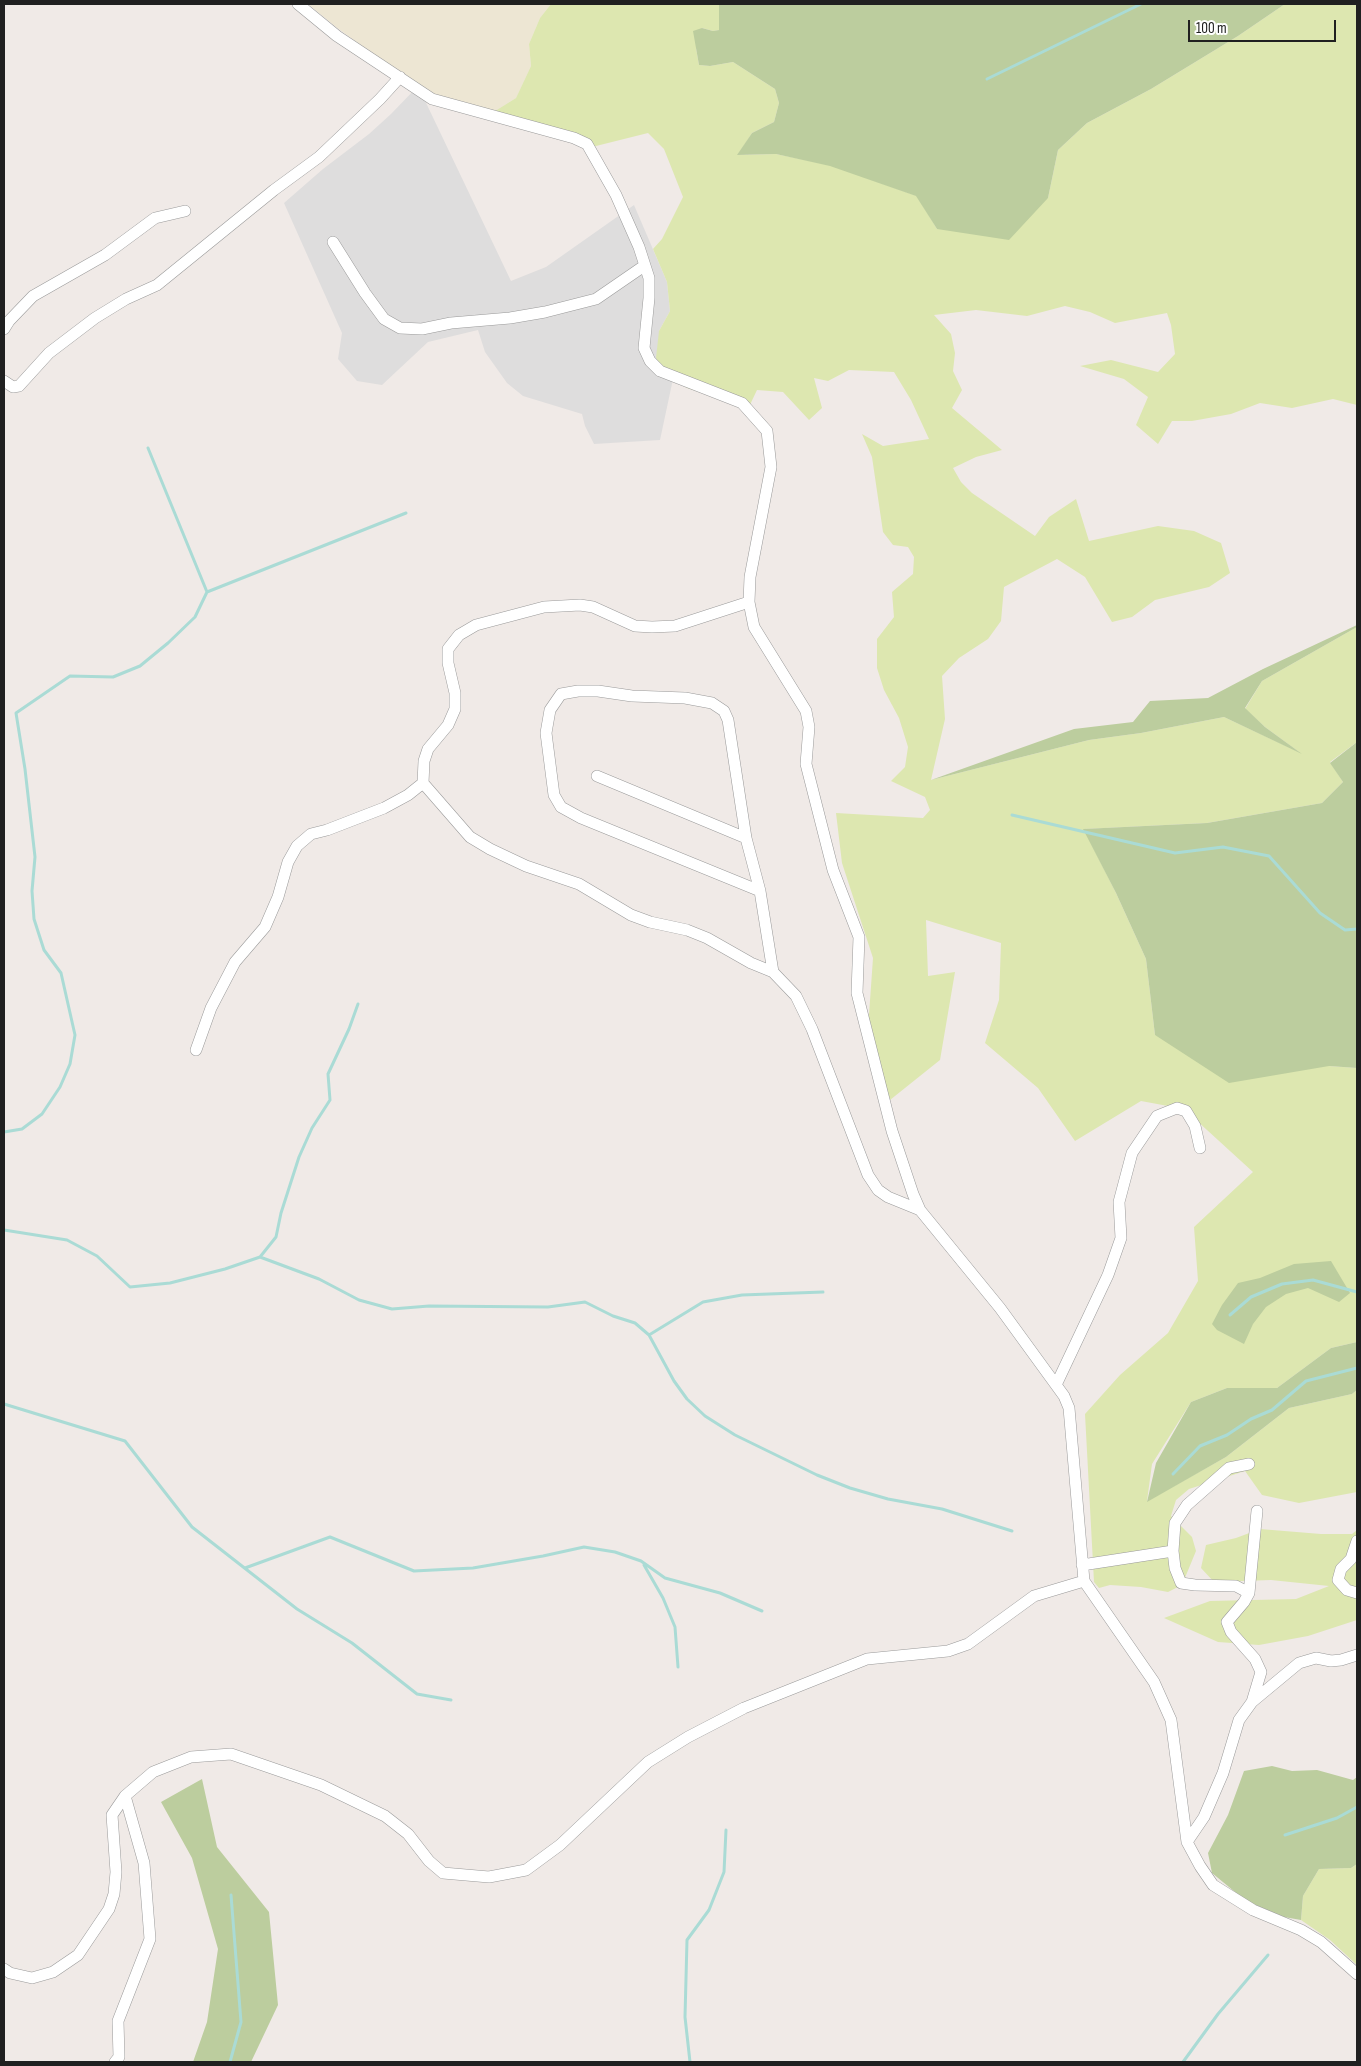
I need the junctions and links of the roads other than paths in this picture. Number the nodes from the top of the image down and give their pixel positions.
1 (298, 4) edge
2 (400, 77) junction
3 (185, 211) dead end
4 (333, 242) dead end
5 (644, 266) junction
6 (4, 329) edge
7 (4, 381) edge
8 (749, 602) junction
9 (597, 776) dead end
10 (423, 784) junction
11 (746, 838) junction
12 (760, 891) junction
13 (773, 972) junction
14 (196, 1050) dead end
15 (1200, 1148) dead end
16 (920, 1210) junction
17 (1056, 1385) junction
18 (1249, 1464) dead end
19 (1257, 1510) dead end
20 (1357, 1541) edge
21 (1173, 1551) junction
22 (1082, 1564) junction
23 (1084, 1581) junction
24 (1249, 1593) junction
25 (1357, 1593) edge
26 (1357, 1655) edge
27 (1252, 1702) junction
28 (125, 1796) junction
29 (1187, 1842) junction
30 (4, 1969) edge
31 (1357, 1974) edge
32 (116, 2062) edge

1 - 2 street
2 - 5 street
2 - 7 street
3 - 6 street
4 - 5 street
5 - 8 street
8 - 10 street
8 - 16 street
9 - 11 street
10 - 13 street
10 - 14 street
11 - 12 street
11 - 12 street
12 - 13 street
13 - 16 street
15 - 17 street
16 - 17 street
17 - 22 street
18 - 21 street
19 - 24 street
20 - 25 street
21 - 22 street
21 - 24 street
22 - 23 street
23 - 28 street
23 - 29 street
24 - 27 street
26 - 27 street
27 - 29 street
28 - 30 street
28 - 32 street
29 - 31 street

